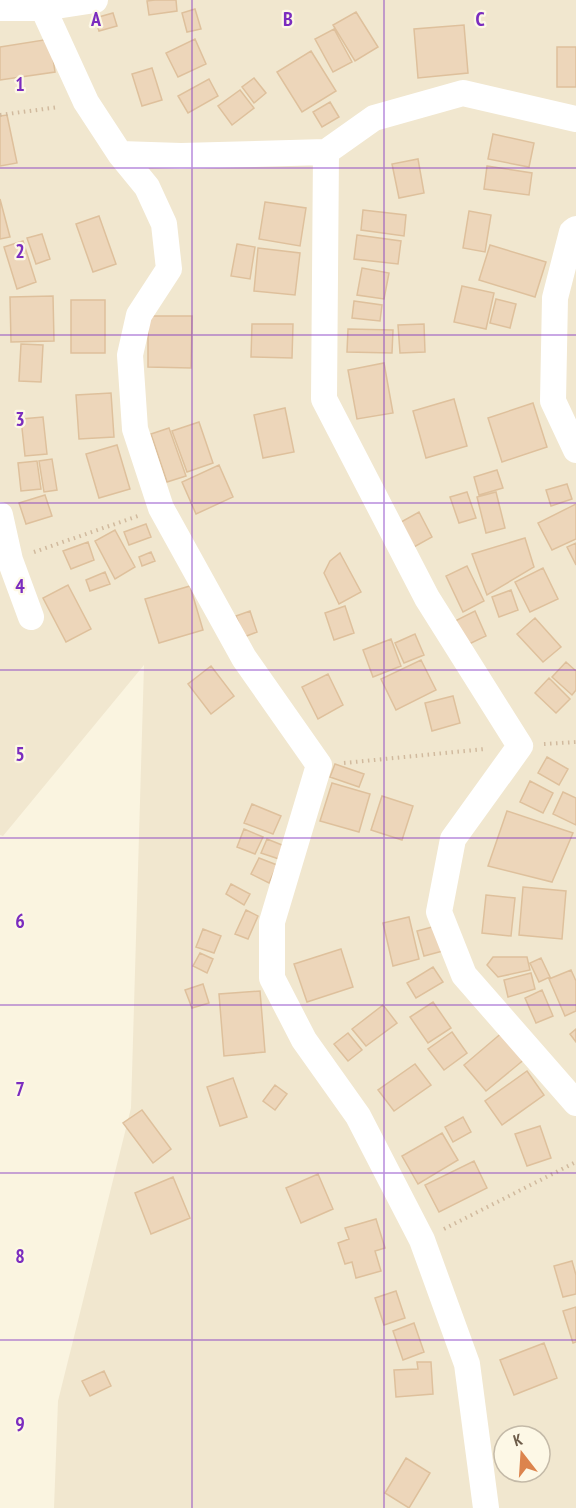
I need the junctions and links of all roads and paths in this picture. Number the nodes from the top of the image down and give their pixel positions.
1 (96, 0) edge
2 (0, 8) edge
3 (42, 8) junction
4 (86, 102) junction
5 (0, 115) edge
6 (576, 118) edge
7 (326, 152) junction
8 (120, 154) junction
9 (576, 229) edge
10 (576, 450) edge
11 (161, 508) junction
12 (0, 515) edge
13 (10, 560) junction
14 (31, 617) dead end
15 (576, 742) edge
16 (520, 746) junction
17 (319, 765) junction
18 (576, 1103) edge
19 (576, 1162) edge
20 (422, 1240) junction
21 (486, 1508) edge

1 - 3 street
2 - 3 street
3 - 4 street
4 - 5 path
4 - 8 street
6 - 7 street
7 - 8 street
7 - 16 street
8 - 11 street
9 - 10 street
11 - 13 path
11 - 17 street
12 - 13 street
13 - 14 street
15 - 16 path
16 - 17 path
16 - 18 street
17 - 20 street
19 - 20 path
20 - 21 street

